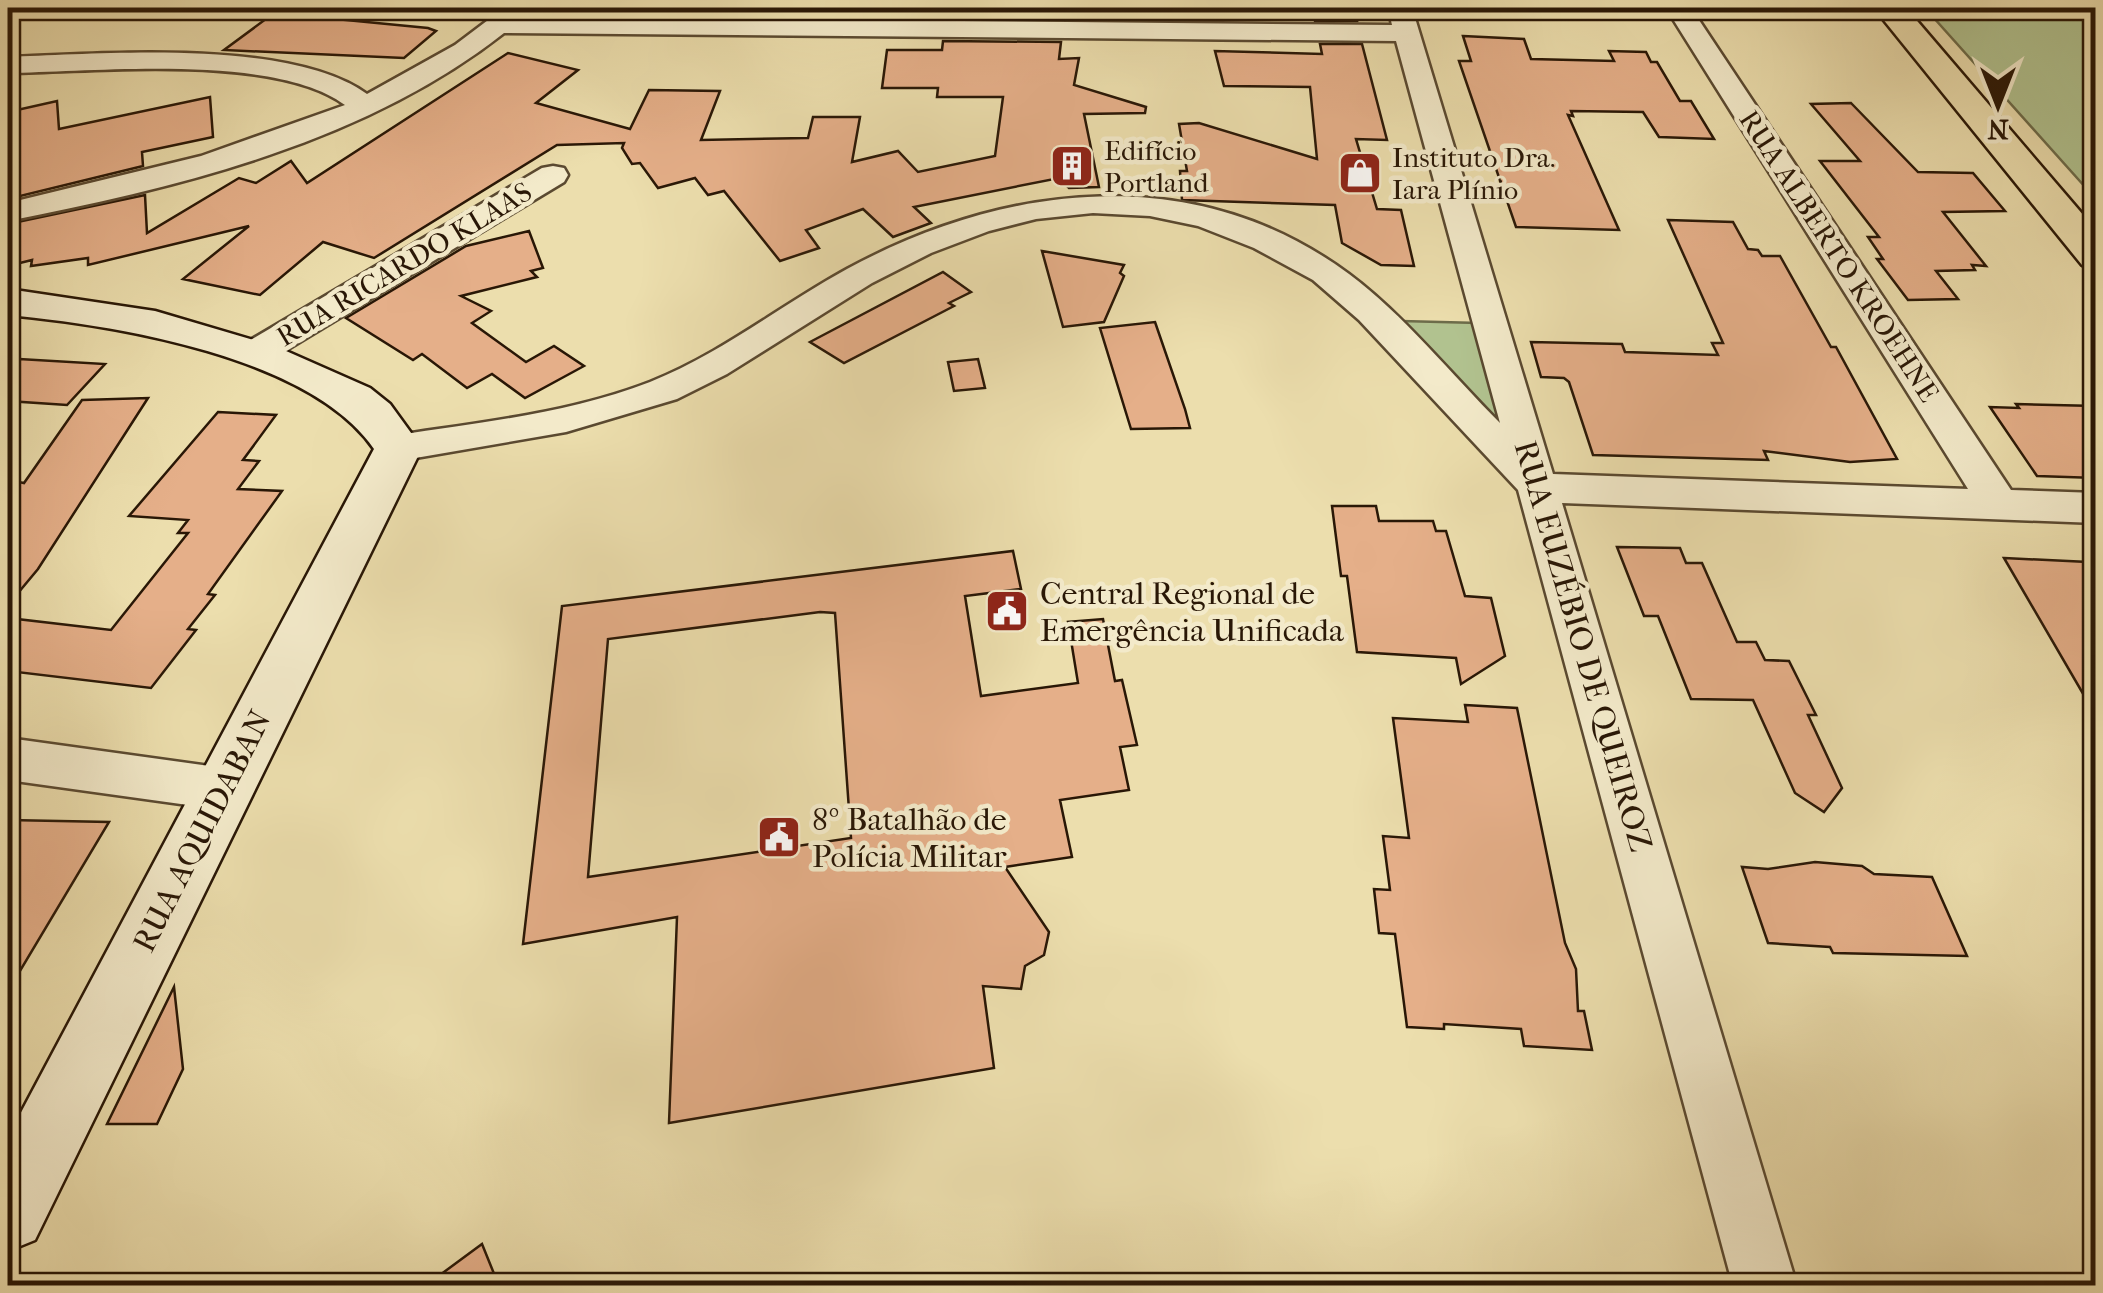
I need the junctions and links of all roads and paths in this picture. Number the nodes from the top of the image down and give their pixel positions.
1 (1680, 8) edge
2 (1890, 8) edge
3 (510, 16) edge
4 (1111, 19) edge
5 (1404, 20) edge
6 (8, 65) edge
7 (365, 107) junction
8 (553, 175) dead end
9 (8, 212) edge
10 (2096, 256) edge
11 (8, 302) edge
12 (255, 353) junction
13 (398, 448) junction
14 (1538, 488) junction
15 (1999, 505) junction
16 (2096, 508) edge
17 (8, 759) edge
18 (224, 789) junction
19 (8, 1213) edge
20 (1765, 1286) edge

1 - 15 street, RUA ALBERTO KROEHNE
2 - 10 main road
3 - 4 street
3 - 7 street
4 - 5 street
5 - 14 street, RUA EUZÉBIO DE QUEIROZ
6 - 7 street
7 - 9 street
8 - 12 street, RUA RICARDO KLAAS
11 - 12 street
12 - 13 street
13 - 14 street
13 - 18 street, RUA AQUIDABAN
14 - 15 street
14 - 20 street, RUA EUZÉBIO DE QUEIROZ
15 - 16 street
17 - 18 street
18 - 19 street, RUA AQUIDABAN

